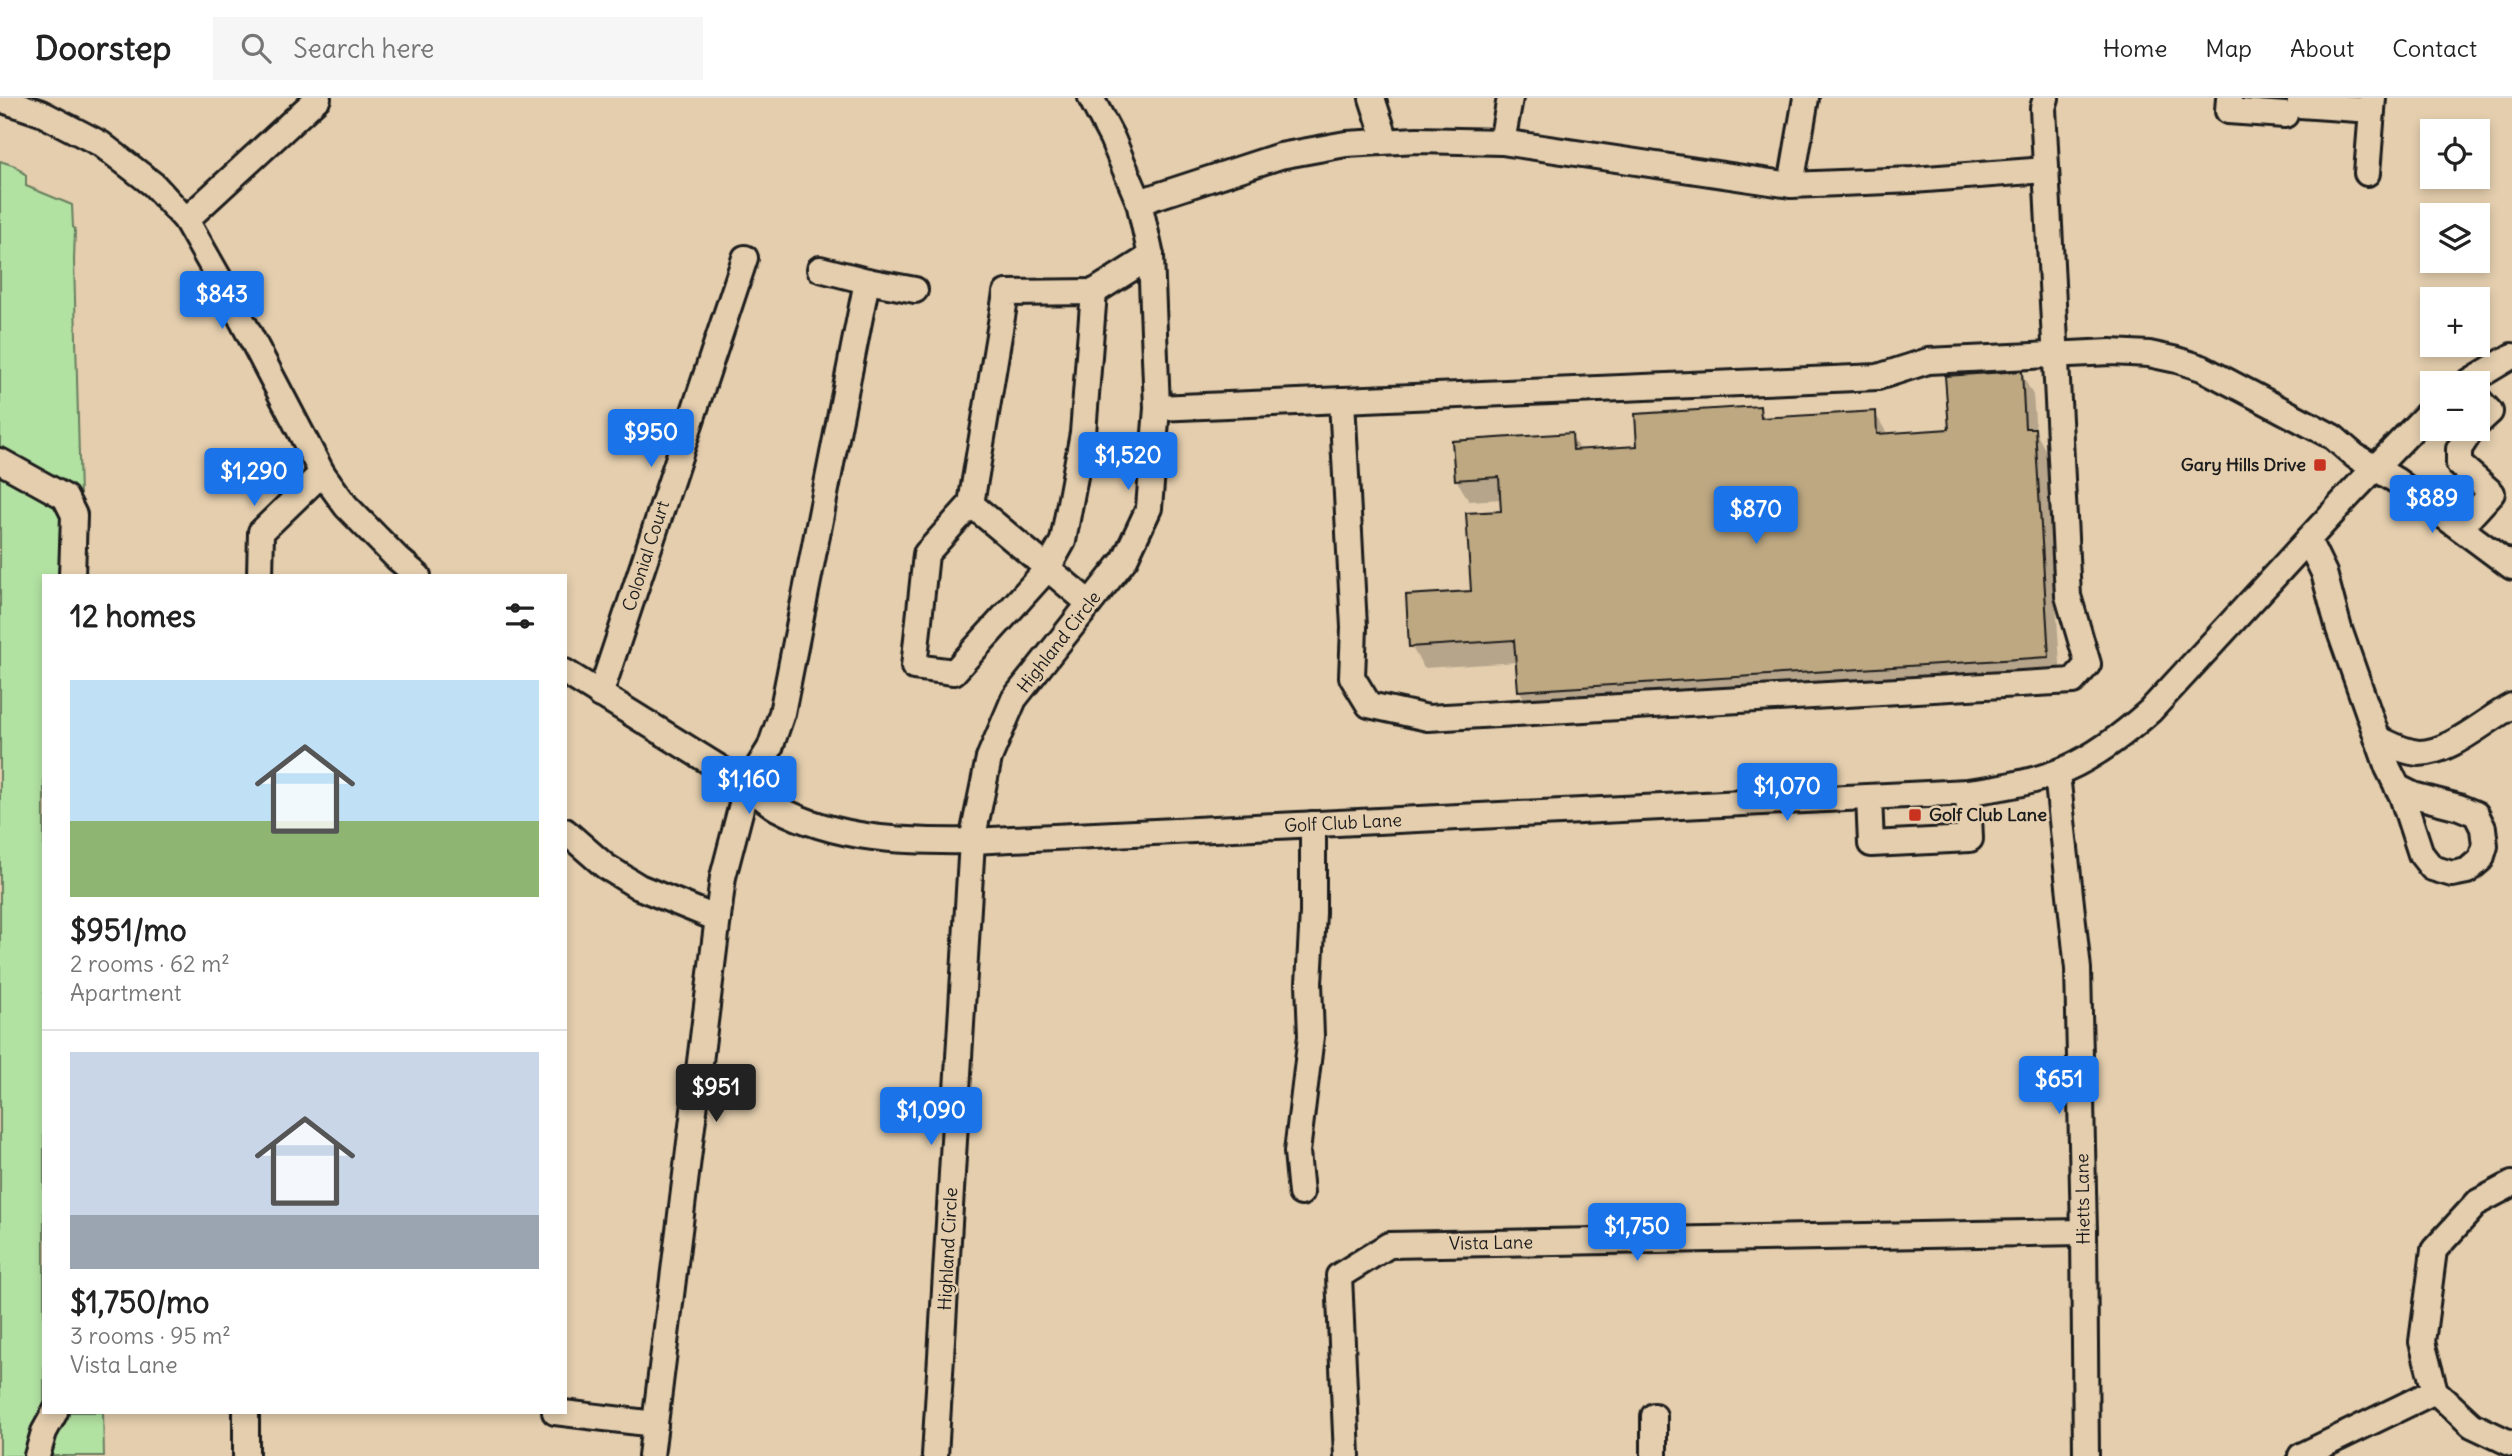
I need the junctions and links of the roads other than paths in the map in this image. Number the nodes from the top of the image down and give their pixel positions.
1 (318, 98) edge
2 (1091, 98) edge
3 (1372, 98) edge
4 (1510, 98) edge
5 (1805, 98) edge
6 (2046, 98) edge
7 (2229, 98) edge
8 (0, 99) edge
9 (2372, 104) edge
10 (2295, 106) edge
11 (1386, 141) junction
12 (1502, 142) junction
13 (2046, 170) junction
14 (2367, 173) dead end
15 (1791, 185) junction
16 (1139, 202) junction
17 (186, 220) junction
18 (1151, 256) junction
19 (746, 258) dead end
20 (820, 269) dead end
21 (867, 281) junction
22 (915, 290) dead end
23 (1094, 292) junction
24 (2056, 355) junction
25 (2512, 356) edge
26 (2487, 371) edge
27 (1342, 400) junction
28 (1157, 408) junction
29 (2420, 422) edge
30 (2464, 441) edge
31 (0, 461) edge
32 (2376, 468) junction
33 (322, 473) junction
34 (971, 504) junction
35 (2460, 528) junction
36 (2308, 540) junction
37 (2512, 567) edge
38 (1048, 568) junction
39 (72, 574) edge
40 (260, 574) edge
41 (416, 574) edge
42 (1089, 603) junction
43 (567, 673) edge
44 (600, 695) junction
45 (2512, 706) edge
46 (2377, 738) junction
47 (2057, 774) junction
48 (747, 785) junction
49 (2397, 787) dead end
50 (1968, 792) junction
51 (1869, 797) junction
52 (1312, 824) junction
53 (567, 833) edge
54 (972, 841) junction
55 (718, 919) junction
56 (2512, 1184) edge
57 (1301, 1193) dead end
58 (2084, 1232) junction
59 (2435, 1391) junction
60 (567, 1413) edge
61 (54, 1414) edge
62 (246, 1414) edge
63 (1654, 1416) dead end
64 (655, 1424) junction
65 (2512, 1444) edge
66 (37, 1456) edge
67 (246, 1456) edge
68 (650, 1456) edge
69 (935, 1456) edge
70 (1347, 1456) edge
71 (1654, 1456) edge
72 (2086, 1456) edge
73 (2301, 1456) edge

1 - 17 street
2 - 16 street, Highland Circle
3 - 11 street
4 - 12 street
5 - 15 street
6 - 13 street
7 - 10 street
8 - 17 street
9 - 10 street
9 - 14 street
11 - 12 street
11 - 16 street
12 - 15 street
13 - 15 street
13 - 24 street
16 - 18 street, Highland Circle
17 - 33 street
18 - 23 street
18 - 28 street, Highland Circle
19 - 44 street, Colonial Court
20 - 21 street
21 - 22 street
21 - 48 street
23 - 34 street
23 - 38 street
24 - 27 street
24 - 27 street
24 - 32 street
25 - 26 street
27 - 28 street
28 - 42 street, Highland Circle
29 - 32 street, Golf Club Lane
30 - 35 street
31 - 39 street
32 - 35 street
32 - 36 street, Golf Club Lane
33 - 40 street
33 - 41 street
34 - 38 street
34 - 38 street
35 - 37 street
36 - 46 street
36 - 47 street, Golf Club Lane
38 - 42 street
42 - 54 street, Highland Circle
43 - 44 street, Golf Club Lane
44 - 48 street, Golf Club Lane
45 - 46 street
46 - 49 street
47 - 50 street, Golf Club Lane
47 - 58 street, Hietts Lane
48 - 54 street, Golf Club Lane
48 - 55 street
50 - 51 street, Golf Club Lane
50 - 51 street
51 - 52 street, Golf Club Lane
52 - 54 street, Golf Club Lane
52 - 57 street
53 - 55 street
54 - 69 street, Highland Circle
55 - 64 street
56 - 59 street
58 - 70 street, Vista Lane
58 - 72 street, Hietts Lane
59 - 65 street
59 - 73 street
60 - 64 street
61 - 66 street
62 - 67 street
63 - 71 street
64 - 68 street

